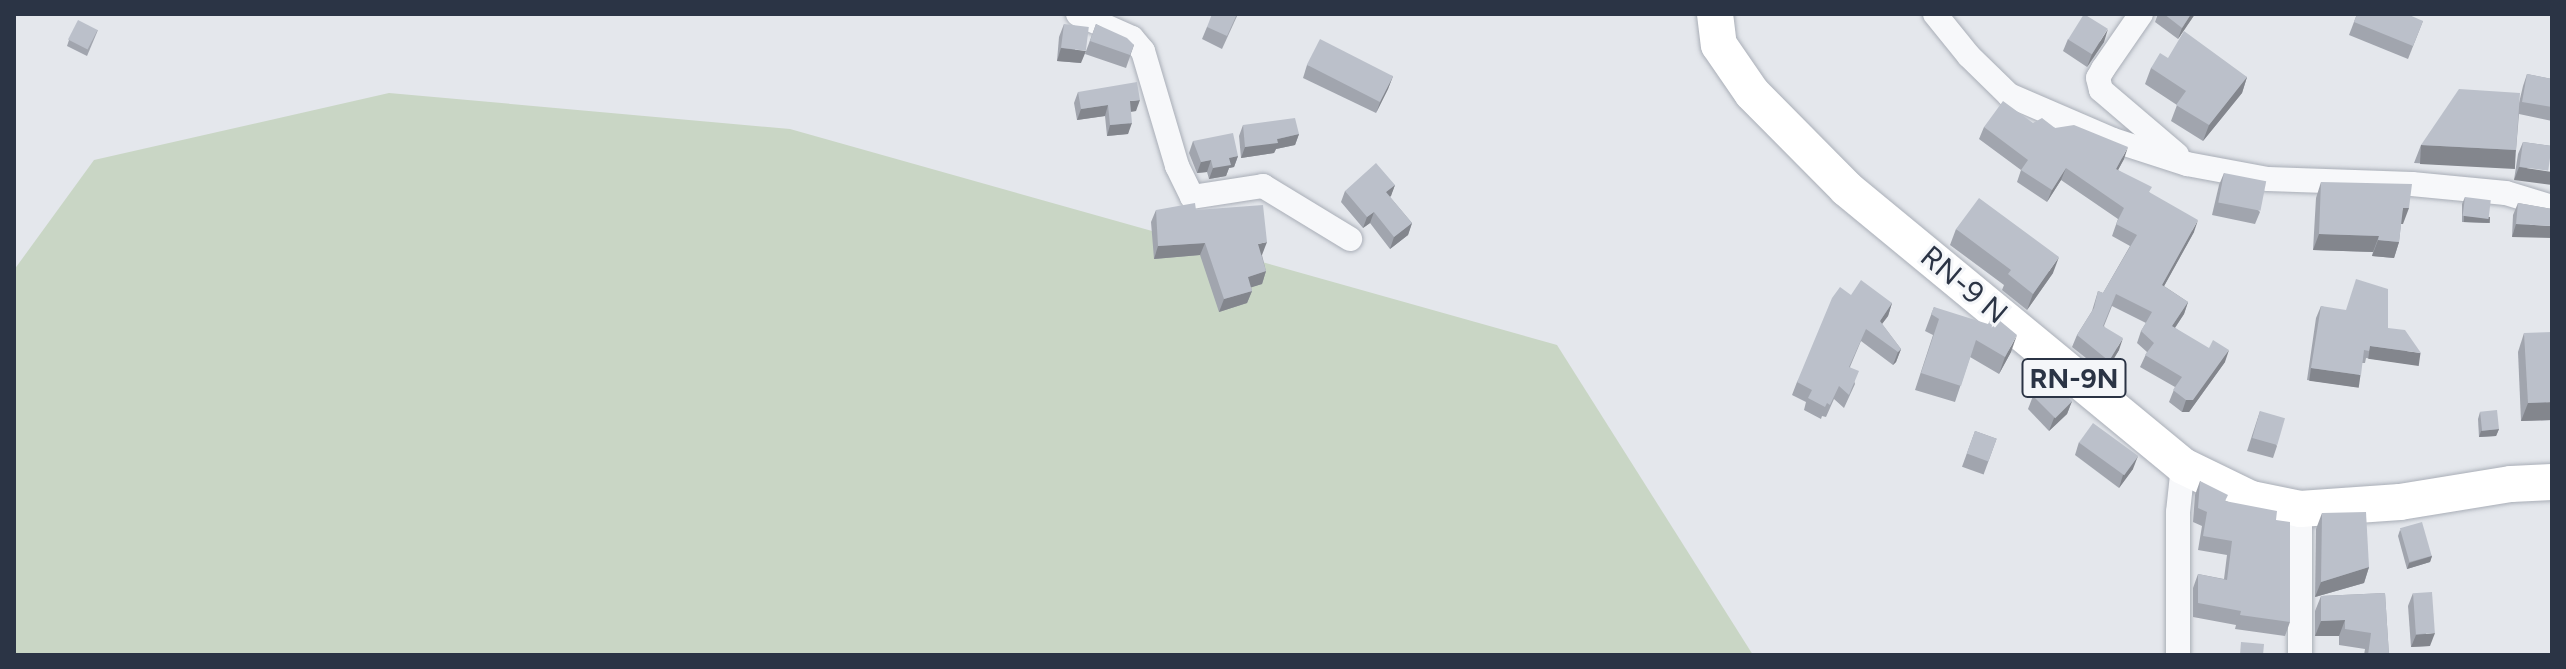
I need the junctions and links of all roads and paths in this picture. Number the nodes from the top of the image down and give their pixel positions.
1 (1078, 14) edge
2 (1715, 14) edge
3 (1935, 14) edge
4 (2141, 14) edge
5 (2187, 164) junction
6 (2552, 207) edge
7 (1350, 239) dead end
8 (2183, 466) junction
9 (2552, 482) edge
10 (2300, 509) junction
11 (2178, 655) edge
12 (2300, 655) edge

1 - 7 street
2 - 8 main road, RN-9 N / RN-9N
3 - 5 street
4 - 5 street
5 - 6 street
8 - 10 main road, RN-9 N / RN-9N
8 - 11 street
9 - 10 main road, RN-9 N / RN-9N
10 - 12 street

